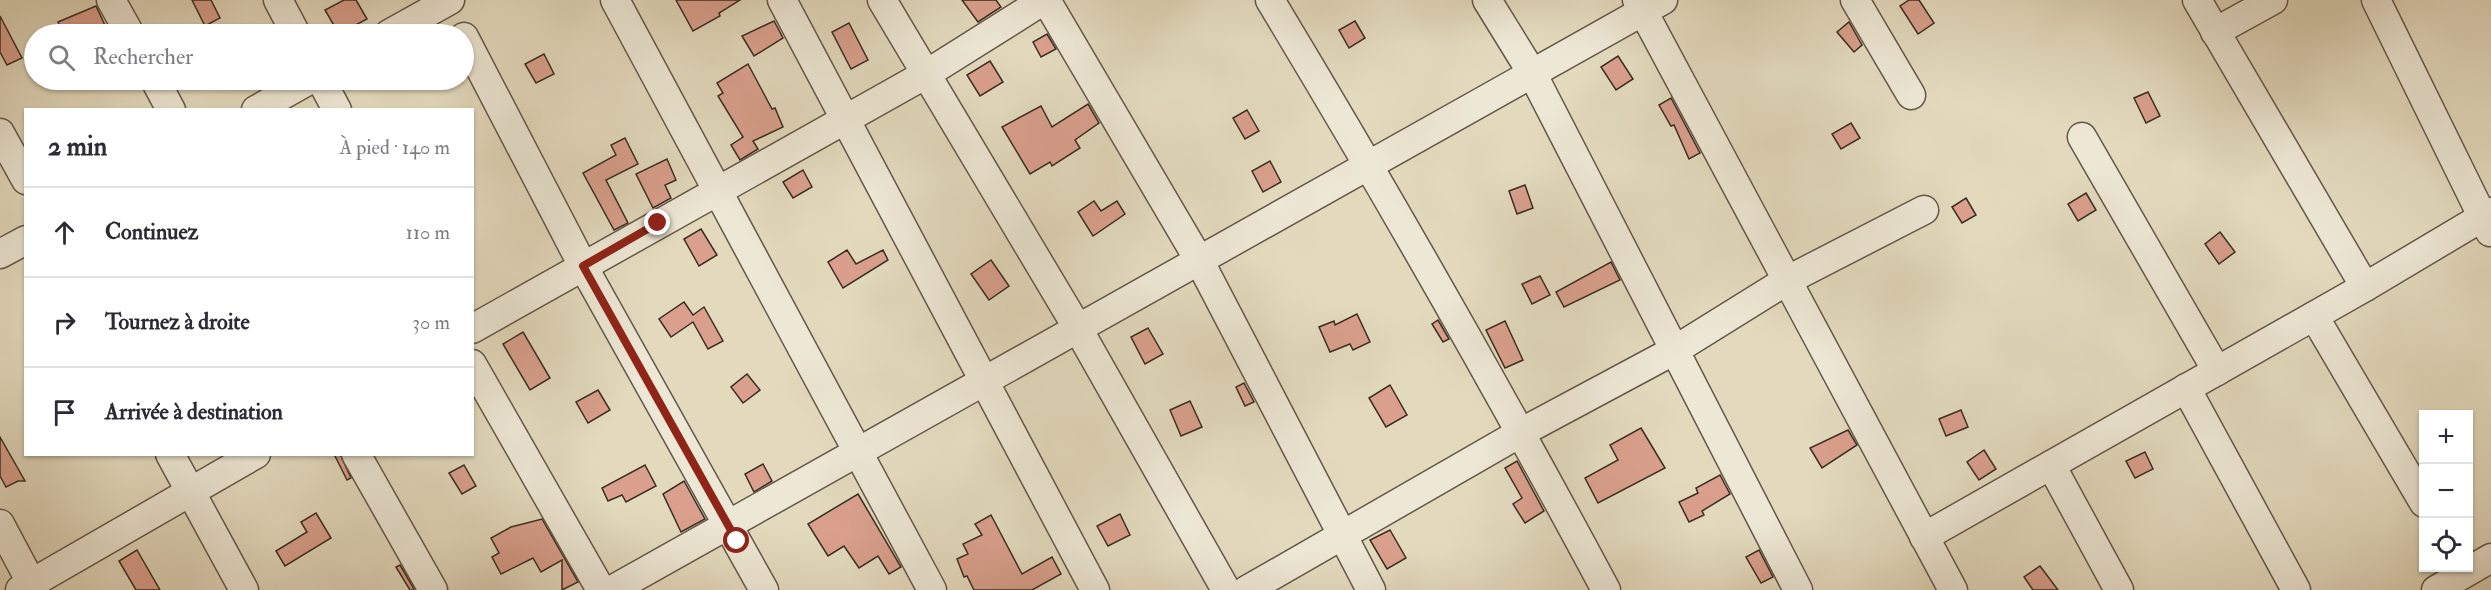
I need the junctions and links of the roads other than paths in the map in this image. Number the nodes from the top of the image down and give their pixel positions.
1 (111, 0) edge
2 (278, 0) edge
3 (615, 0) edge
4 (782, 0) edge
5 (882, 0) edge
6 (1045, 0) edge
7 (1270, 0) edge
8 (1487, 0) edge
9 (1855, 0) edge
10 (2197, 0) edge
11 (2273, 0) edge
12 (2376, 0) edge
13 (447, 1) edge
14 (1648, 4) edge
15 (124, 24) edge
16 (291, 24) edge
17 (407, 24) edge
18 (458, 24) edge
19 (2215, 32) junction
20 (474, 57) edge
21 (928, 73) junction
22 (1532, 74) junction
23 (160, 90) edge
24 (291, 90) edge
25 (326, 90) edge
26 (1911, 95) dead end
27 (170, 108) edge
28 (260, 108) edge
29 (336, 108) edge
30 (844, 119) junction
31 (0, 133) edge
32 (2082, 137) dead end
33 (1369, 165) junction
34 (24, 176) edge
35 (715, 190) junction
36 (1924, 210) dead end
37 (2488, 221) edge
38 (24, 241) edge
39 (0, 254) edge
40 (1199, 260) junction
41 (583, 266) junction
42 (1786, 281) junction
43 (2365, 287) junction
44 (2314, 316) junction
45 (1077, 327) junction
46 (474, 328) edge
47 (1675, 350) junction
48 (474, 368) edge
49 (2217, 371) junction
50 (986, 380) junction
51 (2186, 388) junction
52 (1522, 432) junction
53 (858, 452) junction
54 (171, 456) edge
55 (253, 456) edge
56 (357, 456) edge
57 (2051, 465) junction
58 (190, 492) junction
59 (2419, 494) edge
60 (0, 524) edge
61 (728, 525) junction
62 (1342, 534) junction
63 (1924, 537) junction
64 (2491, 558) edge
65 (2466, 577) edge
66 (29, 588) edge
67 (244, 590) edge
68 (433, 590) edge
69 (601, 590) edge
70 (612, 590) edge
71 (764, 590) edge
72 (932, 590) edge
73 (1095, 590) edge
74 (1226, 590) edge
75 (1247, 590) edge
76 (1371, 590) edge
77 (1606, 590) edge
78 (1798, 590) edge
79 (1953, 590) edge
80 (2119, 590) edge
81 (2296, 590) edge
82 (2436, 590) edge

1 - 15 street
2 - 16 street
3 - 35 street
4 - 30 street
5 - 21 street
6 - 21 street
6 - 40 street
7 - 33 street
8 - 22 street
9 - 26 street
10 - 19 street
11 - 19 street
12 - 37 street
13 - 17 street
13 - 18 street
14 - 22 street
14 - 42 street
19 - 43 street
20 - 41 street
21 - 30 street
21 - 45 street
22 - 33 street
22 - 47 street
23 - 27 street
24 - 28 street
25 - 29 street
30 - 35 street
30 - 50 street
31 - 34 street
32 - 49 street
33 - 40 street
33 - 52 street
35 - 41 street
35 - 53 street
36 - 42 street
37 - 43 street
38 - 39 street
40 - 45 street
40 - 62 street
41 - 46 street
41 - 61 street
42 - 47 street
42 - 63 street
43 - 44 street
44 - 49 street
44 - 59 street
45 - 50 street
45 - 74 street
47 - 52 street
47 - 78 street
48 - 69 street
49 - 51 street
50 - 53 street
50 - 73 street
51 - 57 street
51 - 81 street
52 - 62 street
52 - 77 street
53 - 61 street
53 - 72 street
54 - 58 street
55 - 58 street
56 - 68 street
57 - 63 street
57 - 80 street
58 - 66 street
58 - 67 street
60 - 66 street
61 - 70 street
61 - 71 street
62 - 75 street
62 - 76 street
63 - 79 street
64 - 65 street
65 - 82 street

